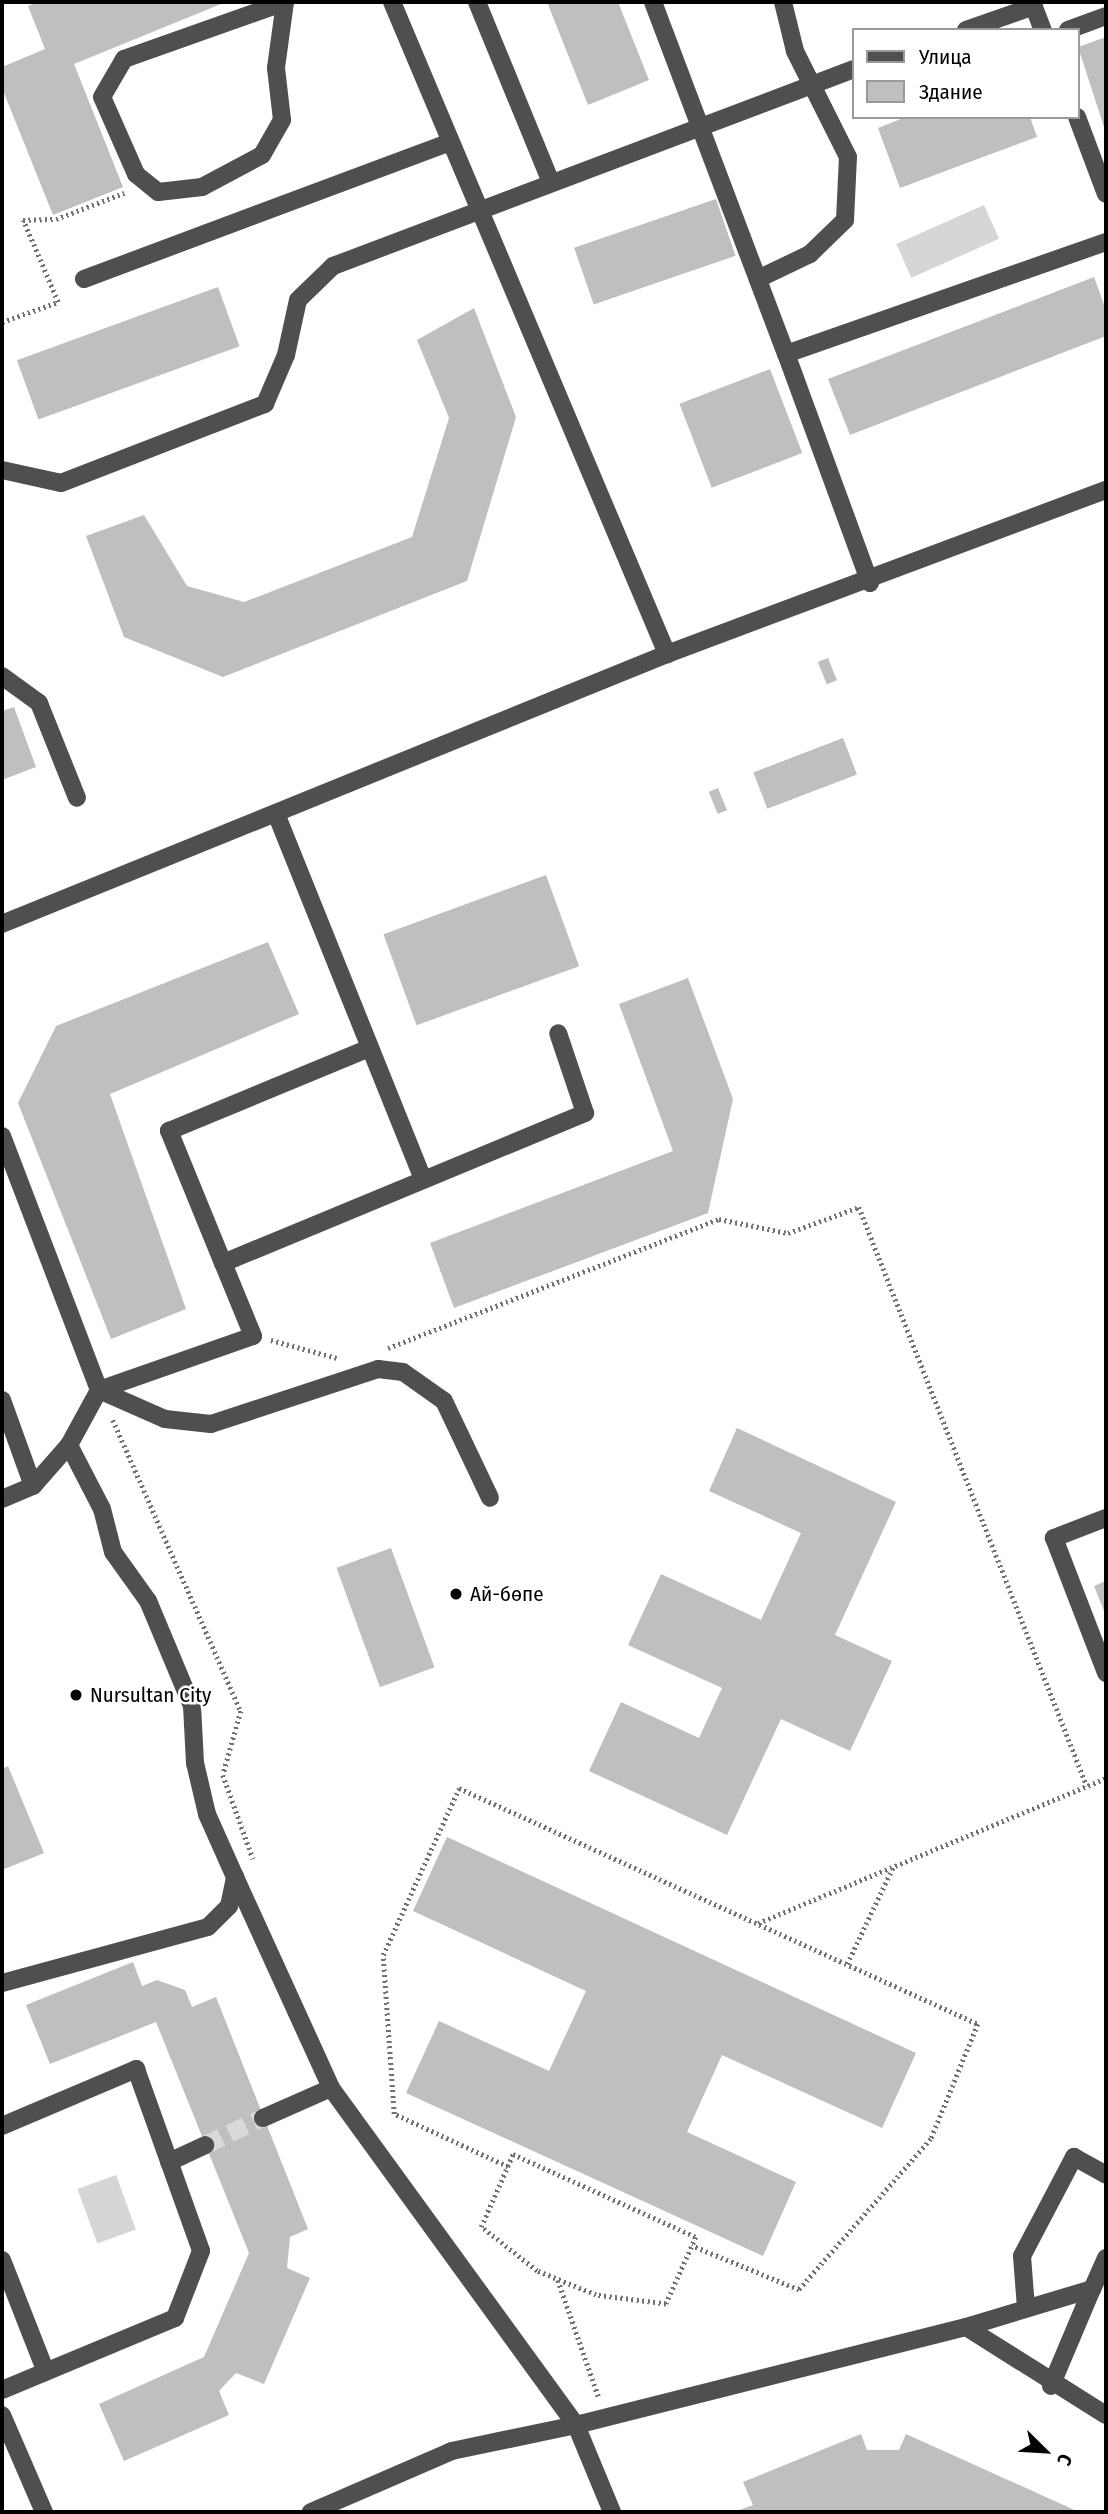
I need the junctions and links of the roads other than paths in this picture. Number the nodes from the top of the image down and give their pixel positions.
1 (285, 2) edge
2 (392, 2) edge
3 (477, 2) edge
4 (653, 2) edge
5 (783, 2) edge
6 (1033, 4) edge
7 (1106, 16) edge
8 (971, 28) edge
9 (1042, 28) edge
10 (1073, 28) edge
11 (852, 70) edge
12 (812, 85) junction
13 (1078, 119) edge
14 (700, 125) junction
15 (450, 142) junction
16 (551, 182) junction
17 (1106, 194) edge
18 (483, 213) junction
19 (1106, 242) edge
20 (84, 279) dead end
21 (758, 279) junction
22 (786, 354) junction
23 (2, 470) edge
24 (1106, 490) edge
25 (870, 583) junction
26 (667, 654) junction
27 (2, 676) edge
28 (77, 797) dead end
29 (277, 816) junction
30 (2, 924) edge
31 (558, 1033) dead end
32 (369, 1048) junction
33 (2, 1136) edge
34 (422, 1176) junction
35 (223, 1263) junction
36 (99, 1390) junction
37 (2, 1400) edge
38 (69, 1445) junction
39 (33, 1486) junction
40 (490, 1498) dead end
41 (2, 1499) edge
42 (1106, 1518) edge
43 (1106, 1673) edge
44 (235, 1877) junction
45 (2, 1983) edge
46 (331, 2088) junction
47 (263, 2118) tunnel mouth
48 (2, 2126) edge
49 (205, 2145) tunnel mouth
50 (169, 2162) junction
51 (1106, 2175) edge
52 (1106, 2258) edge
53 (2, 2260) edge
54 (1092, 2289) junction
55 (10, 2302) edge
56 (1026, 2308) junction
57 (965, 2327) junction
58 (46, 2372) junction
59 (1051, 2386) junction
60 (2, 2390) edge
61 (2, 2415) edge
62 (1106, 2415) edge
63 (576, 2425) junction
64 (44, 2512) edge
65 (312, 2512) edge
66 (612, 2512) edge

1 - 1 street
2 - 15 street
3 - 16 street
4 - 14 street
5 - 12 street
6 - 8 street
6 - 9 street
7 - 10 street
11 - 12 street
12 - 14 street
12 - 21 street
13 - 17 street
14 - 16 street
14 - 21 street
15 - 18 street
15 - 20 street
16 - 18 street
18 - 23 street
18 - 26 street
19 - 22 street
21 - 22 street
22 - 25 street
24 - 25 street
25 - 26 street
26 - 29 street
27 - 28 street
29 - 30 street
29 - 32 street
31 - 34 street
32 - 34 street
32 - 35 street
33 - 36 street
34 - 35 street
35 - 36 street
36 - 38 street
36 - 40 street
37 - 39 street
38 - 39 street
38 - 44 street
39 - 41 street
42 - 43 street
44 - 45 street
44 - 46 street
46 - 47 street
46 - 63 street
48 - 50 street
49 - 50 street
50 - 58 street
51 - 56 street
52 - 54 street
53 - 55 street
54 - 56 street
54 - 59 street
55 - 58 street
56 - 57 street
57 - 59 street
57 - 63 street
58 - 60 street
59 - 62 street
61 - 64 street
63 - 65 street
63 - 66 street

